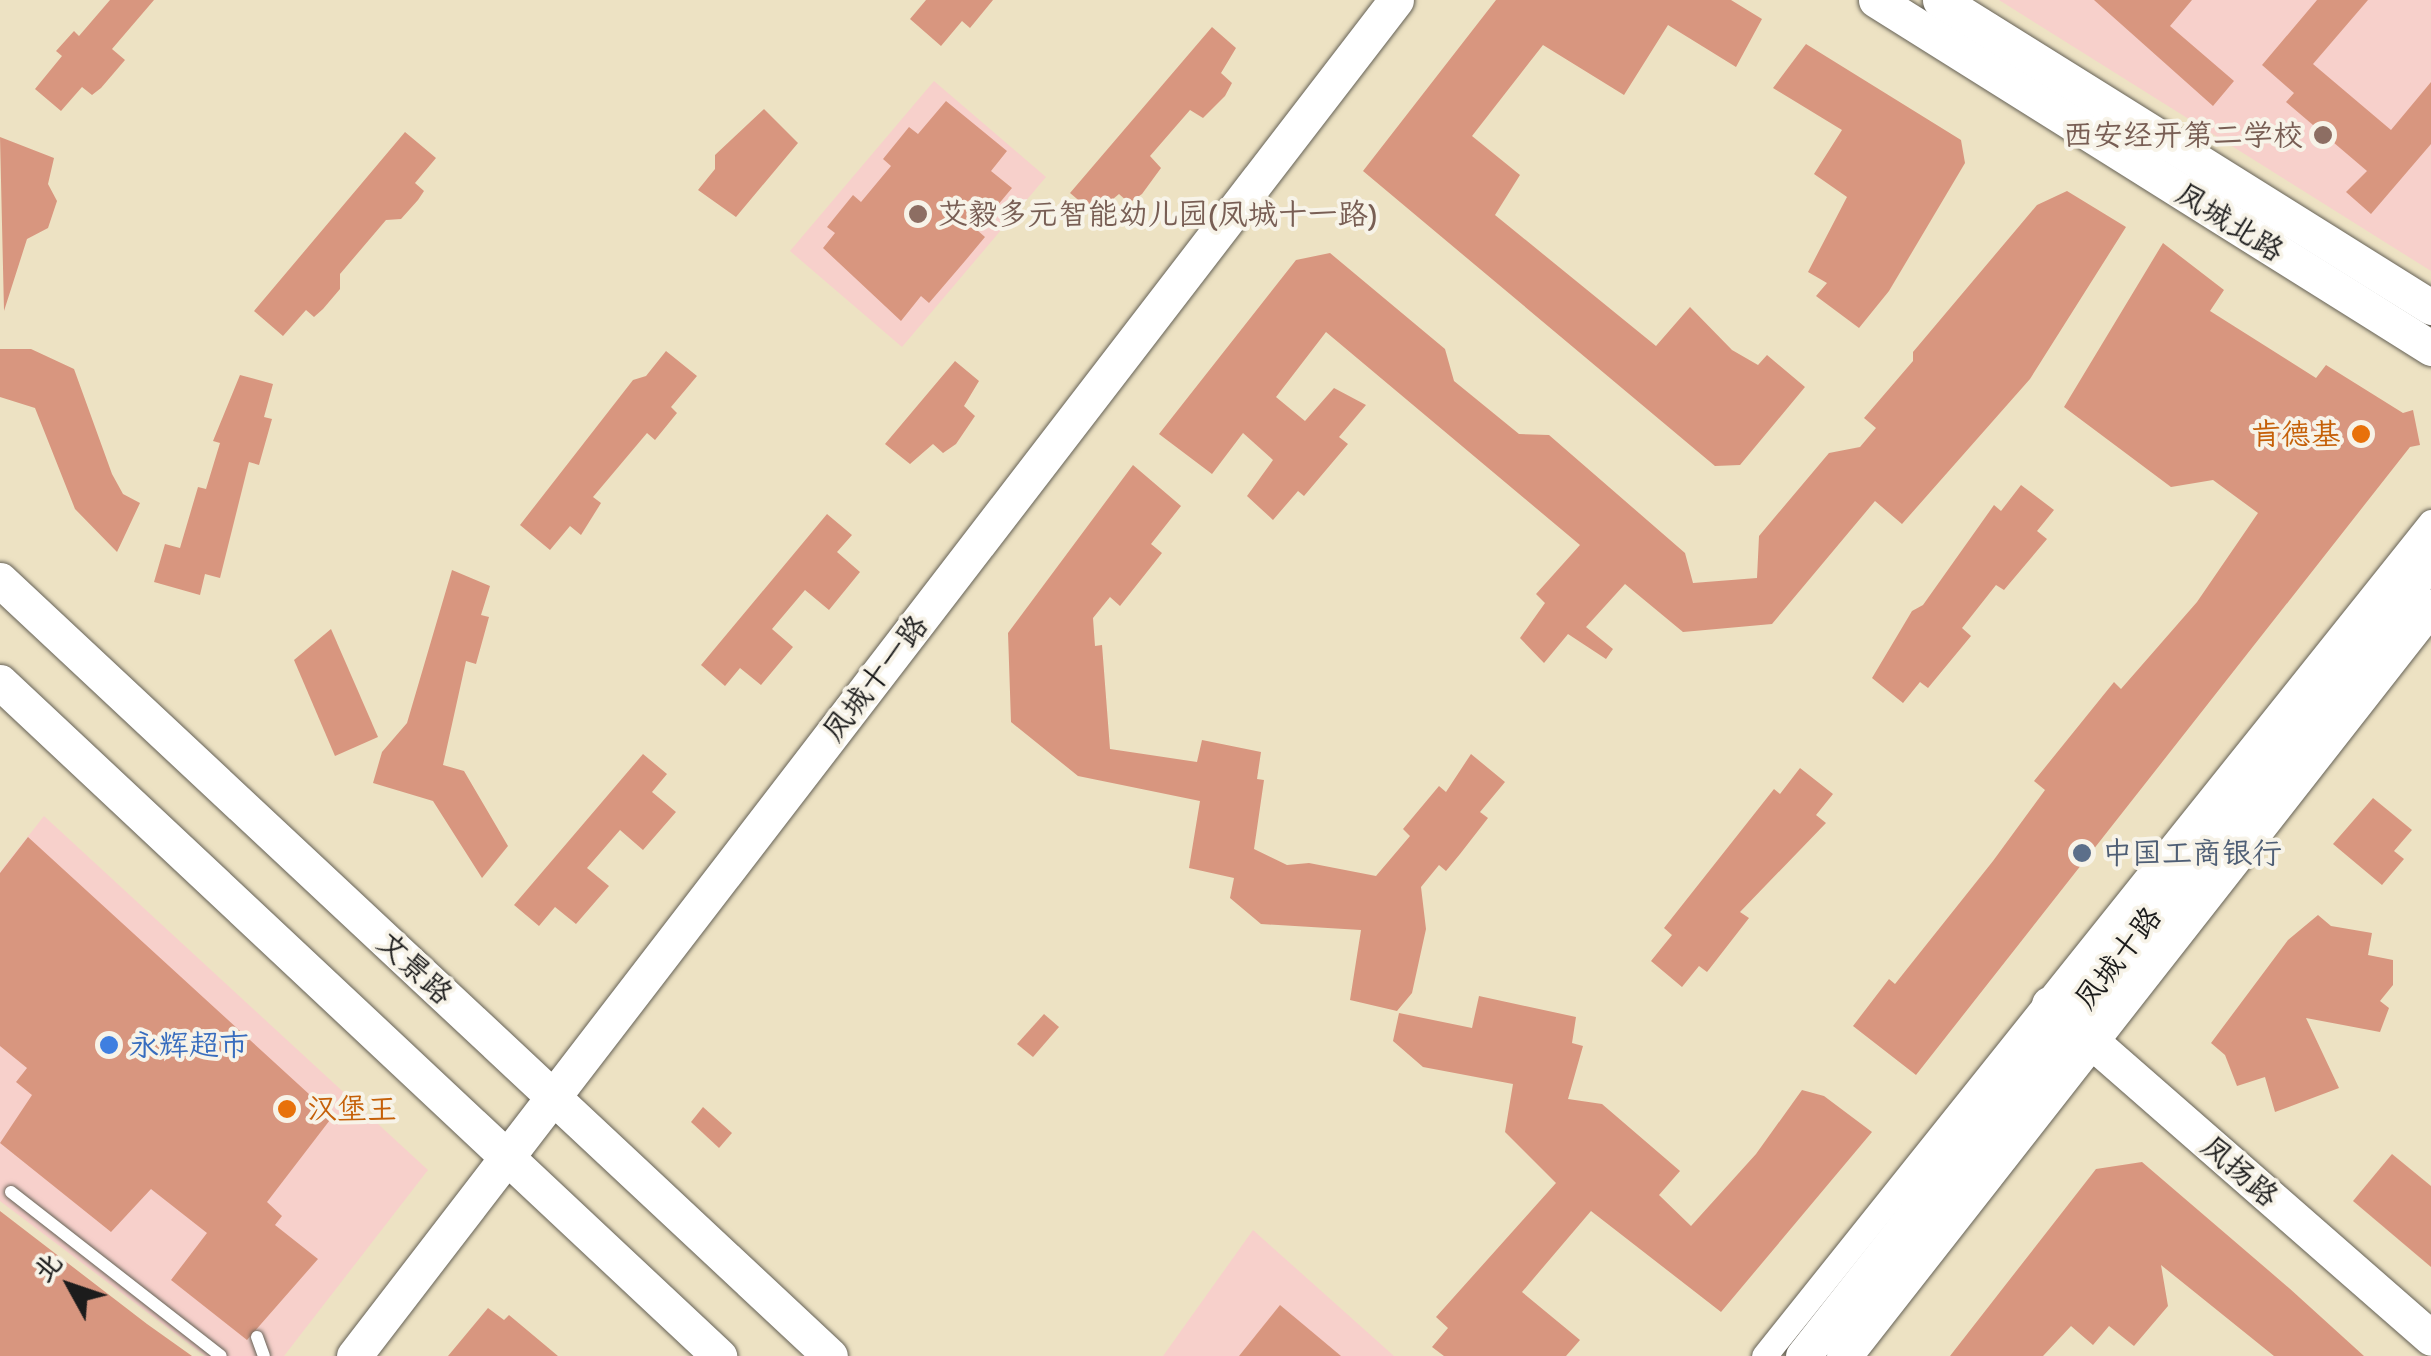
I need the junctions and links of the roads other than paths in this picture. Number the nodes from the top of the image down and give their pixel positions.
1 (1396, 0) edge
2 (1876, 0) edge
3 (1940, 0) edge
4 (2431, 308) edge
5 (2431, 348) edge
6 (2431, 522) edge
7 (2431, 558) edge
8 (0, 580) edge
9 (2431, 606) edge
10 (0, 682) edge
11 (2069, 1021) junction
12 (552, 1098) junction
13 (507, 1156) junction
14 (10, 1192) dead end
15 (256, 1337) dead end
16 (2431, 1338) edge
17 (221, 1356) edge
18 (264, 1356) edge
19 (354, 1356) edge
20 (719, 1356) edge
21 (830, 1356) edge
22 (1764, 1356) edge
23 (1803, 1356) edge
24 (1844, 1356) edge

1 - 12 main road, 凤城十一路
2 - 5 main road, 凤城北路
3 - 4 main road, 凤城北路
6 - 11 street
7 - 11 main road, 凤城十路
8 - 12 main road, 文景路
9 - 11 main road, 凤城十路
10 - 13 main road
11 - 16 main road, 凤扬路
11 - 22 street
11 - 23 main road, 凤城十路
11 - 24 main road, 凤城十路
12 - 13 main road, 凤城十一路
12 - 21 main road, 文景路
13 - 19 main road, 凤城十一路
13 - 20 main road
14 - 17 lane
15 - 18 lane

